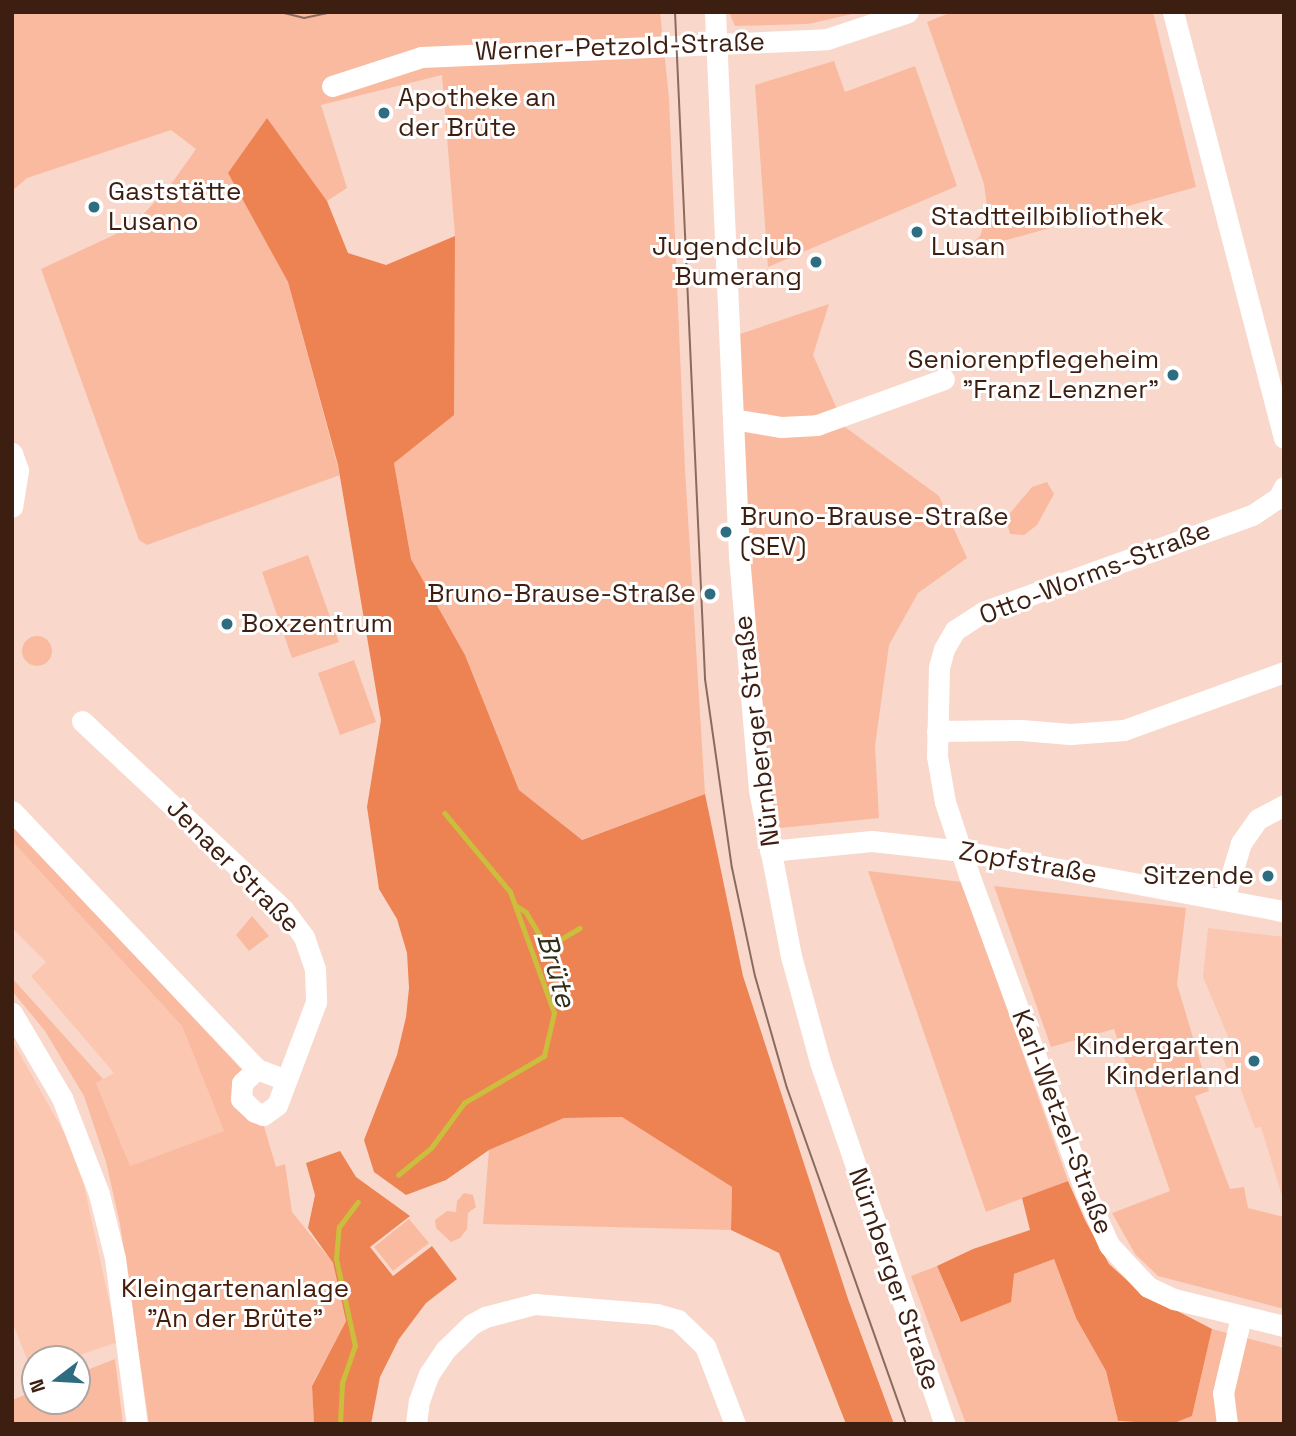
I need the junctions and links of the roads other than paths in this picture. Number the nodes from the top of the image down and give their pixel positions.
1 (715, 12) edge
2 (908, 12) edge
3 (1173, 12) edge
4 (716, 43) junction
5 (332, 86) dead end
6 (944, 379) dead end
7 (733, 419) junction
8 (1284, 438) edge
9 (12, 453) edge
10 (1284, 487) edge
11 (12, 507) edge
12 (1284, 672) edge
13 (82, 721) dead end
14 (937, 732) junction
15 (1284, 804) edge
16 (12, 811) edge
17 (770, 851) junction
18 (962, 851) junction
19 (1224, 899) junction
20 (1284, 911) edge
21 (12, 1013) edge
22 (257, 1069) junction
23 (285, 1080) junction
24 (1241, 1317) junction
25 (1284, 1326) edge
26 (137, 1424) edge
27 (416, 1424) edge
28 (735, 1424) edge
29 (945, 1424) edge
30 (1227, 1424) edge

1 - 4 street, Nürnberger Straße
2 - 4 street, Werner-Petzold-Straße
3 - 8 street
4 - 5 street, Werner-Petzold-Straße
4 - 7 street, Nürnberger Straße
6 - 7 street
7 - 17 street, Nürnberger Straße
9 - 11 street
10 - 14 street, Otto-Worms-Straße
12 - 14 street
13 - 23 street, Jenaer Straße
14 - 18 street, Otto-Worms-Straße
15 - 19 street
16 - 22 street
17 - 18 street, Zopfstraße
17 - 29 street, Nürnberger Straße
18 - 19 street, Zopfstraße
18 - 24 street, Karl-Wetzel-Straße
19 - 20 street, Zopfstraße
21 - 26 street
22 - 23 street
22 - 23 street, Jenaer Straße
24 - 25 street, Karl-Wetzel-Straße
24 - 30 street
27 - 28 street

